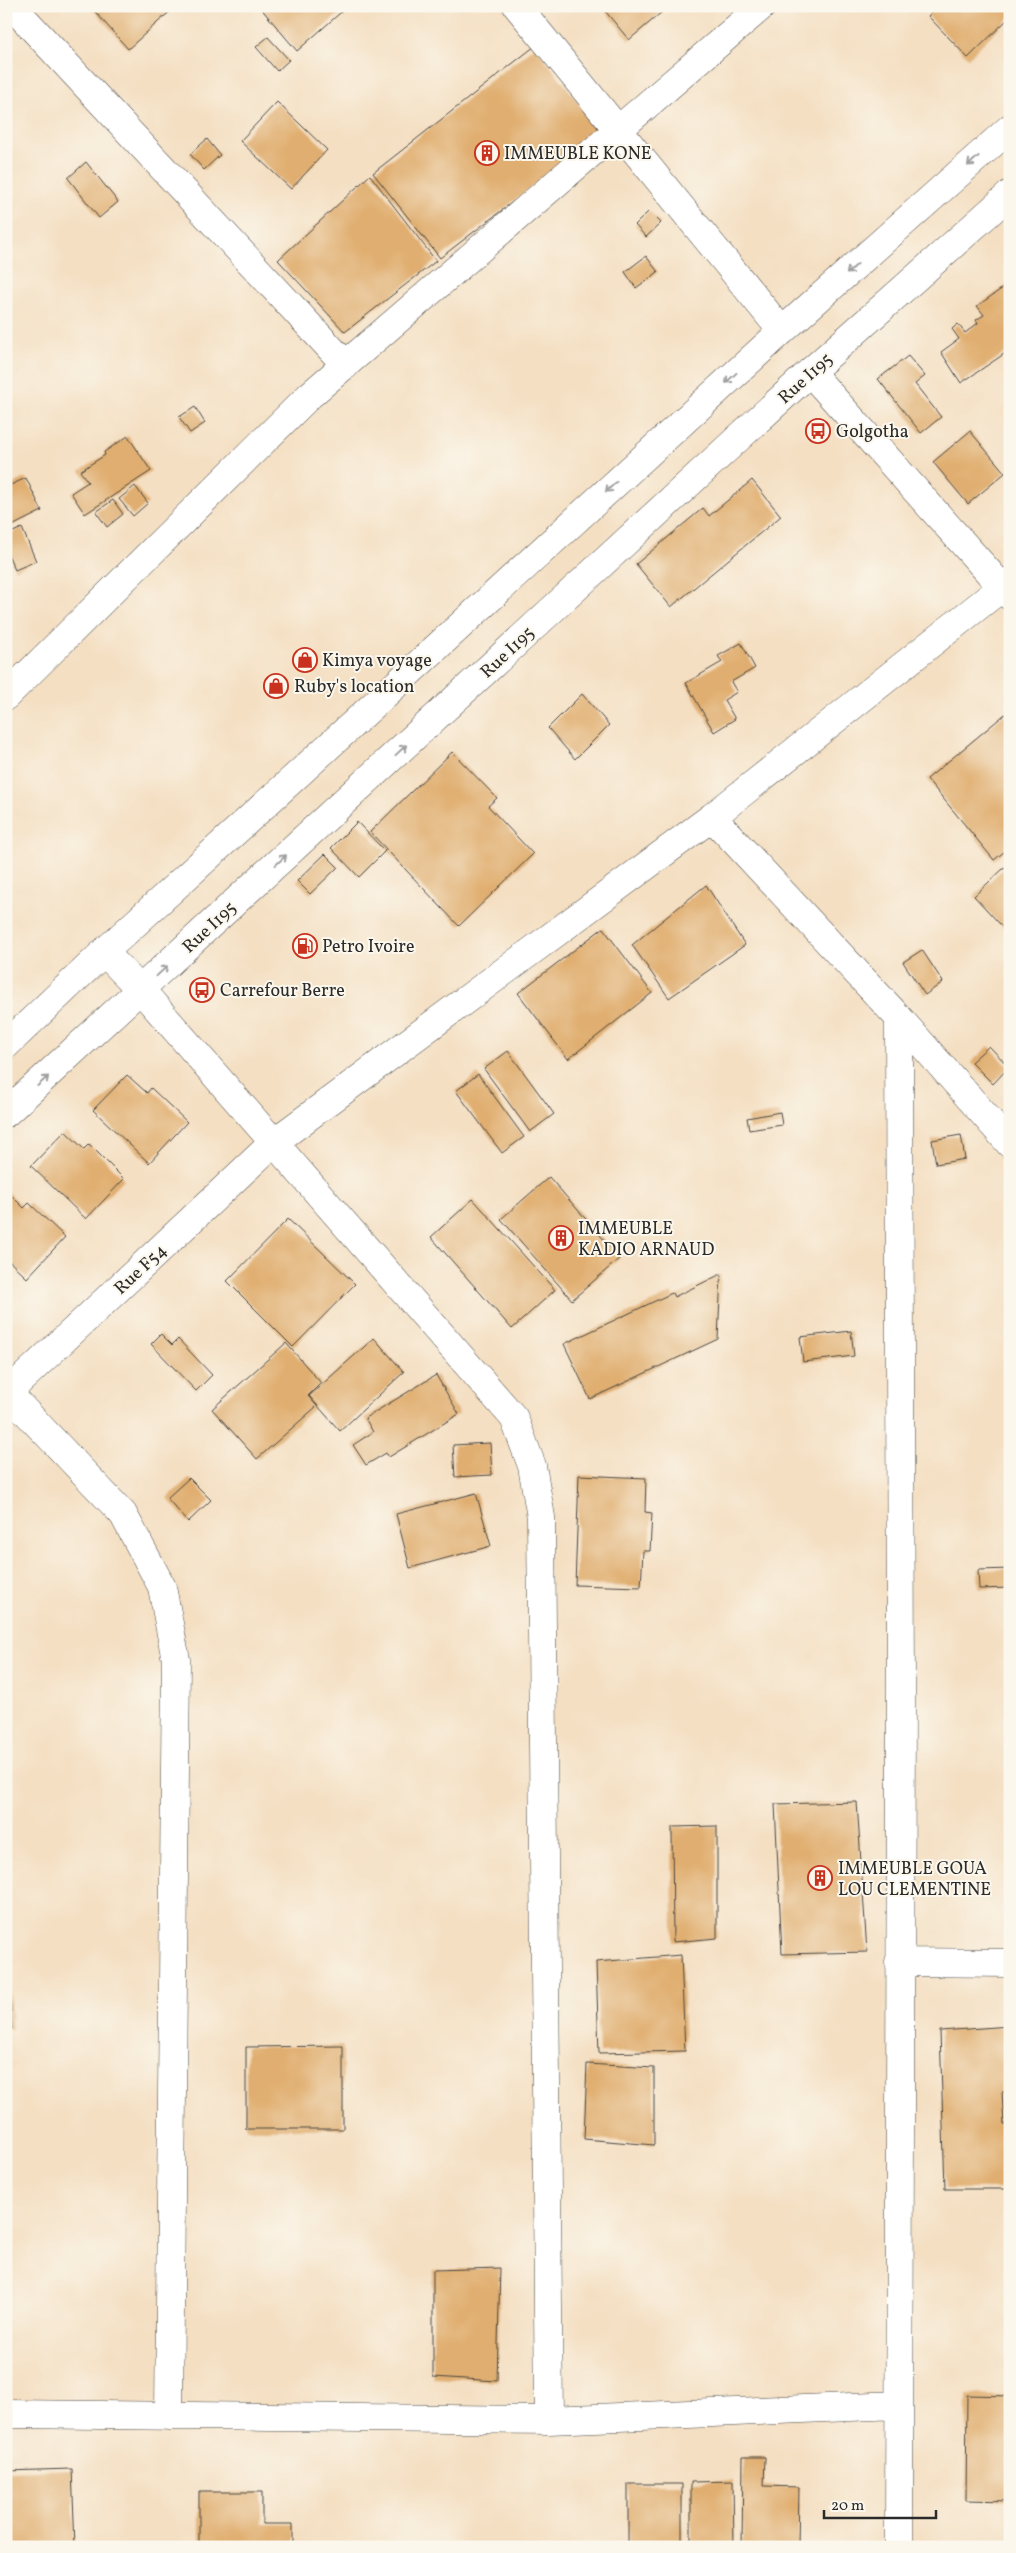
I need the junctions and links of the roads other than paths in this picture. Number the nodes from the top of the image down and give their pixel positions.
1 (12, 6) edge
2 (516, 6) edge
3 (762, 6) edge
4 (1010, 128) edge
5 (618, 131) junction
6 (1010, 194) edge
7 (782, 331) junction
8 (346, 365) junction
9 (810, 372) junction
10 (1007, 588) edge
11 (6, 696) edge
12 (712, 817) junction
13 (104, 952) junction
14 (141, 990) junction
15 (899, 1018) junction
16 (6, 1045) edge
17 (6, 1114) edge
18 (273, 1143) junction
19 (1010, 1144) edge
20 (7, 1394) edge
21 (899, 1962) junction
22 (1010, 1963) edge
23 (898, 2406) junction
24 (6, 2414) edge
25 (169, 2416) junction
26 (549, 2420) junction
27 (899, 2547) edge

1 - 8 street
2 - 5 street
3 - 5 street
4 -> 7 street
5 - 7 street
5 - 8 street
6 - 9 street, Rue I195
7 -> 13 street
8 - 11 street
9 - 10 street
14 -> 9 street, Rue I195
10 - 12 street, Rue F54
12 - 15 street
12 - 18 street, Rue F54
13 - 14 street
13 - 16 street
17 -> 14 street, Rue I195
14 - 18 street
15 - 19 street
15 - 21 street
18 - 20 street, Rue F54
18 - 26 street
20 - 25 street
21 - 22 street
21 - 23 street
23 - 26 street
23 - 27 street
24 - 25 street
25 - 26 street

